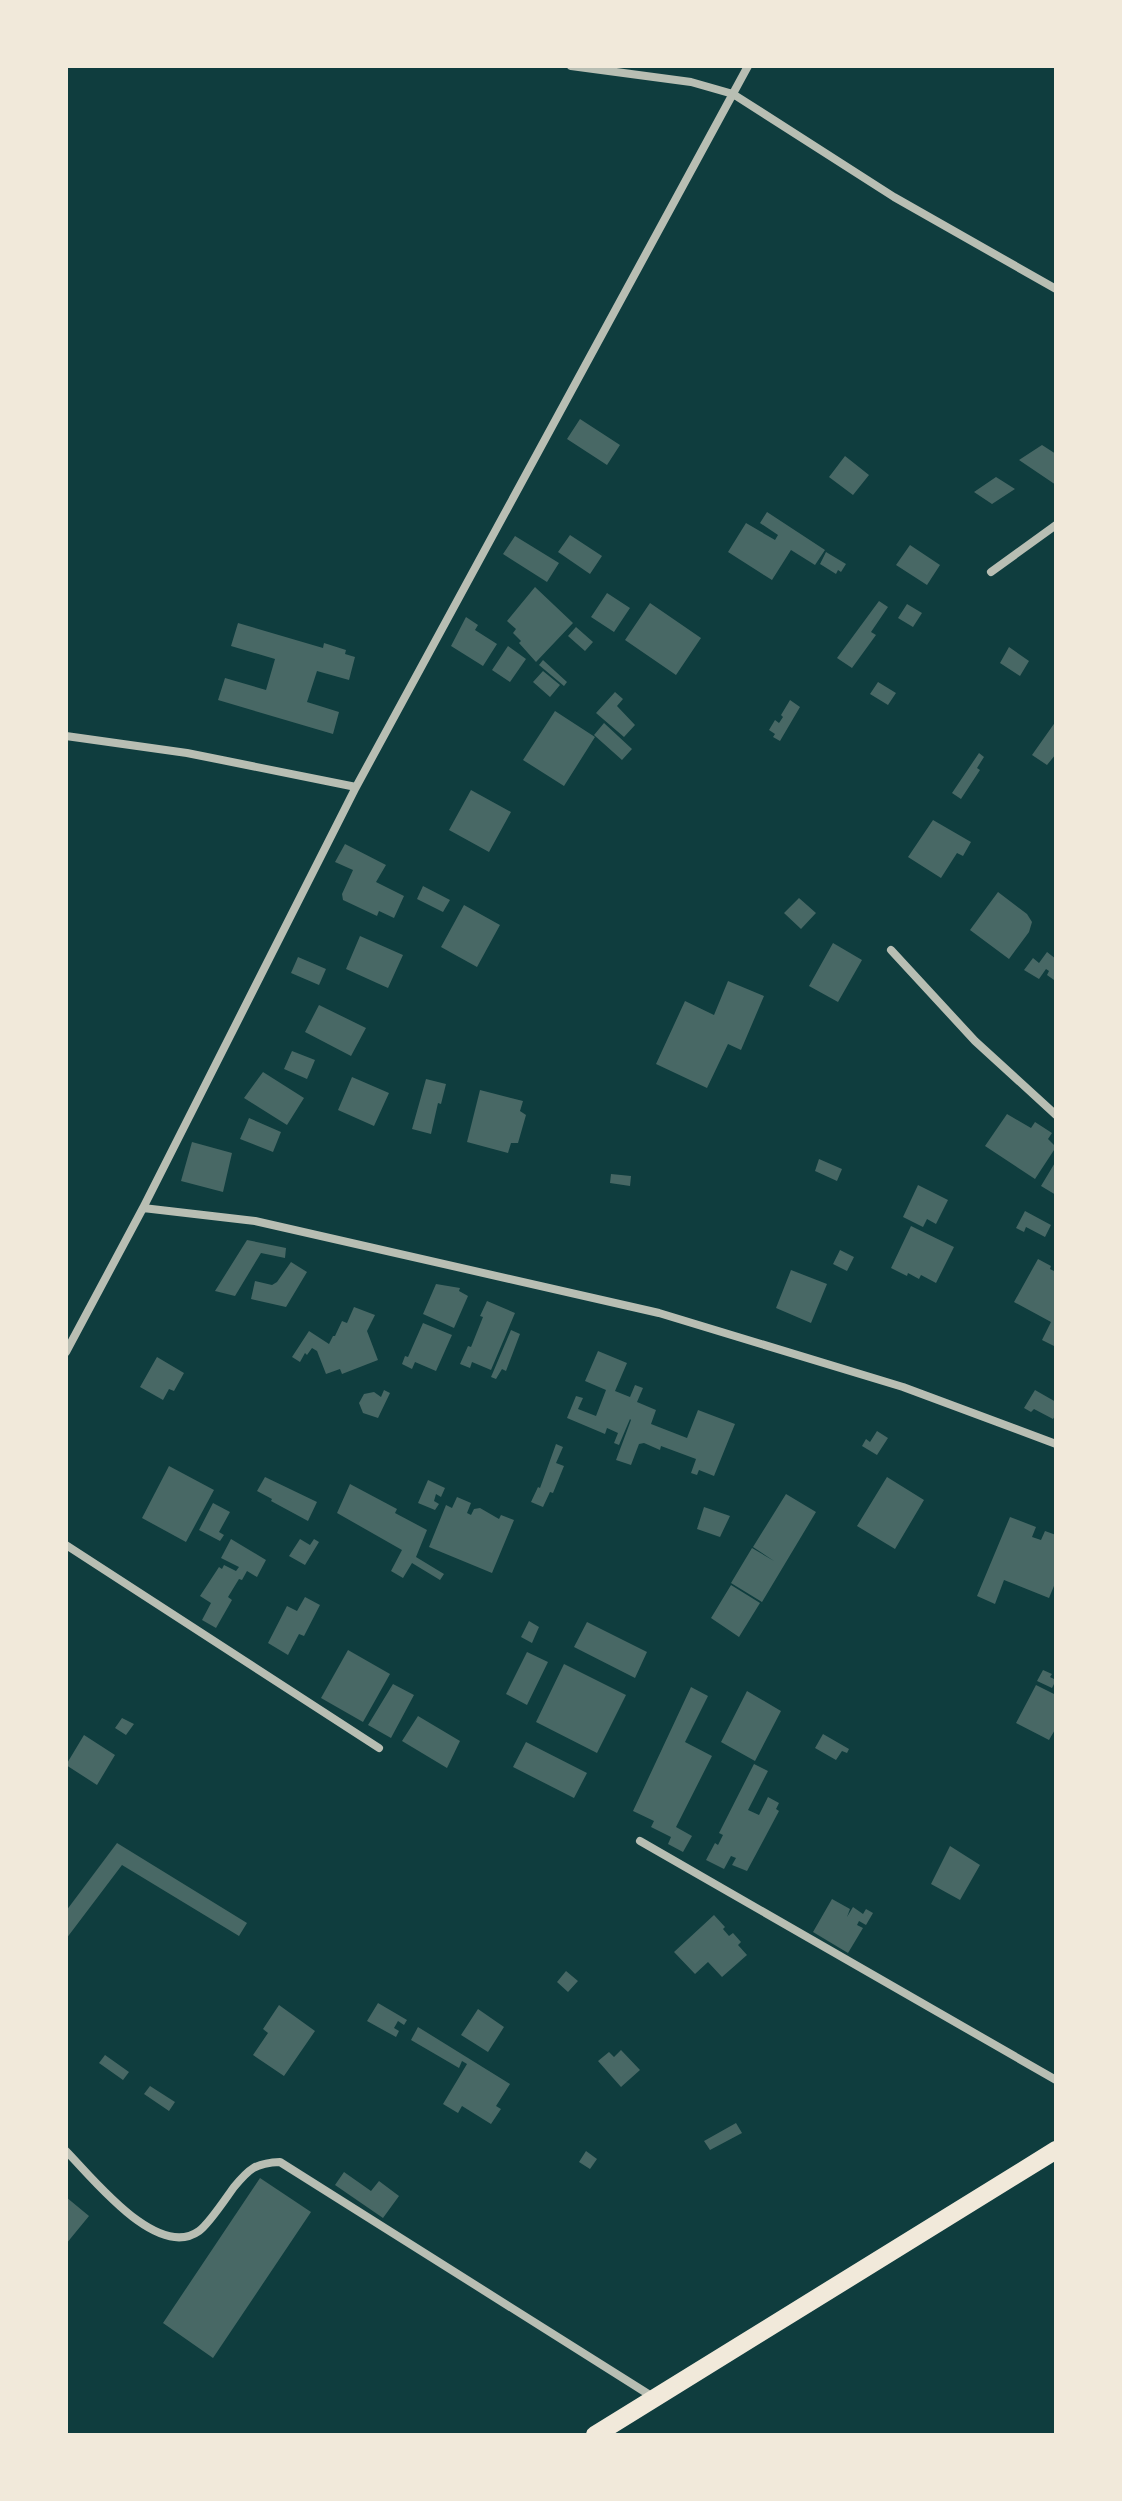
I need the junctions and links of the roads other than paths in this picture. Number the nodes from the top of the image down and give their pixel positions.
1 (571, 66) edge
2 (748, 66) edge
3 (733, 94) junction
4 (1056, 289) edge
5 (1056, 525) edge
6 (991, 572) dead end
7 (66, 736) edge
8 (356, 787) junction
9 (891, 950) dead end
10 (1056, 1115) edge
11 (143, 1208) junction
12 (66, 1352) edge
13 (1056, 1444) edge
14 (66, 1545) edge
15 (379, 1748) dead end
16 (640, 1841) dead end
17 (1056, 2080) edge
18 (1056, 2150) edge
19 (66, 2151) edge
20 (655, 2398) junction
21 (595, 2435) edge

1 - 3 street
2 - 3 street
3 - 4 street
3 - 8 street
5 - 6 street
7 - 8 street
8 - 11 street
9 - 10 street
11 - 12 street
11 - 13 street
14 - 15 street
16 - 17 street
18 - 20 main road
19 - 20 street
20 - 21 main road

